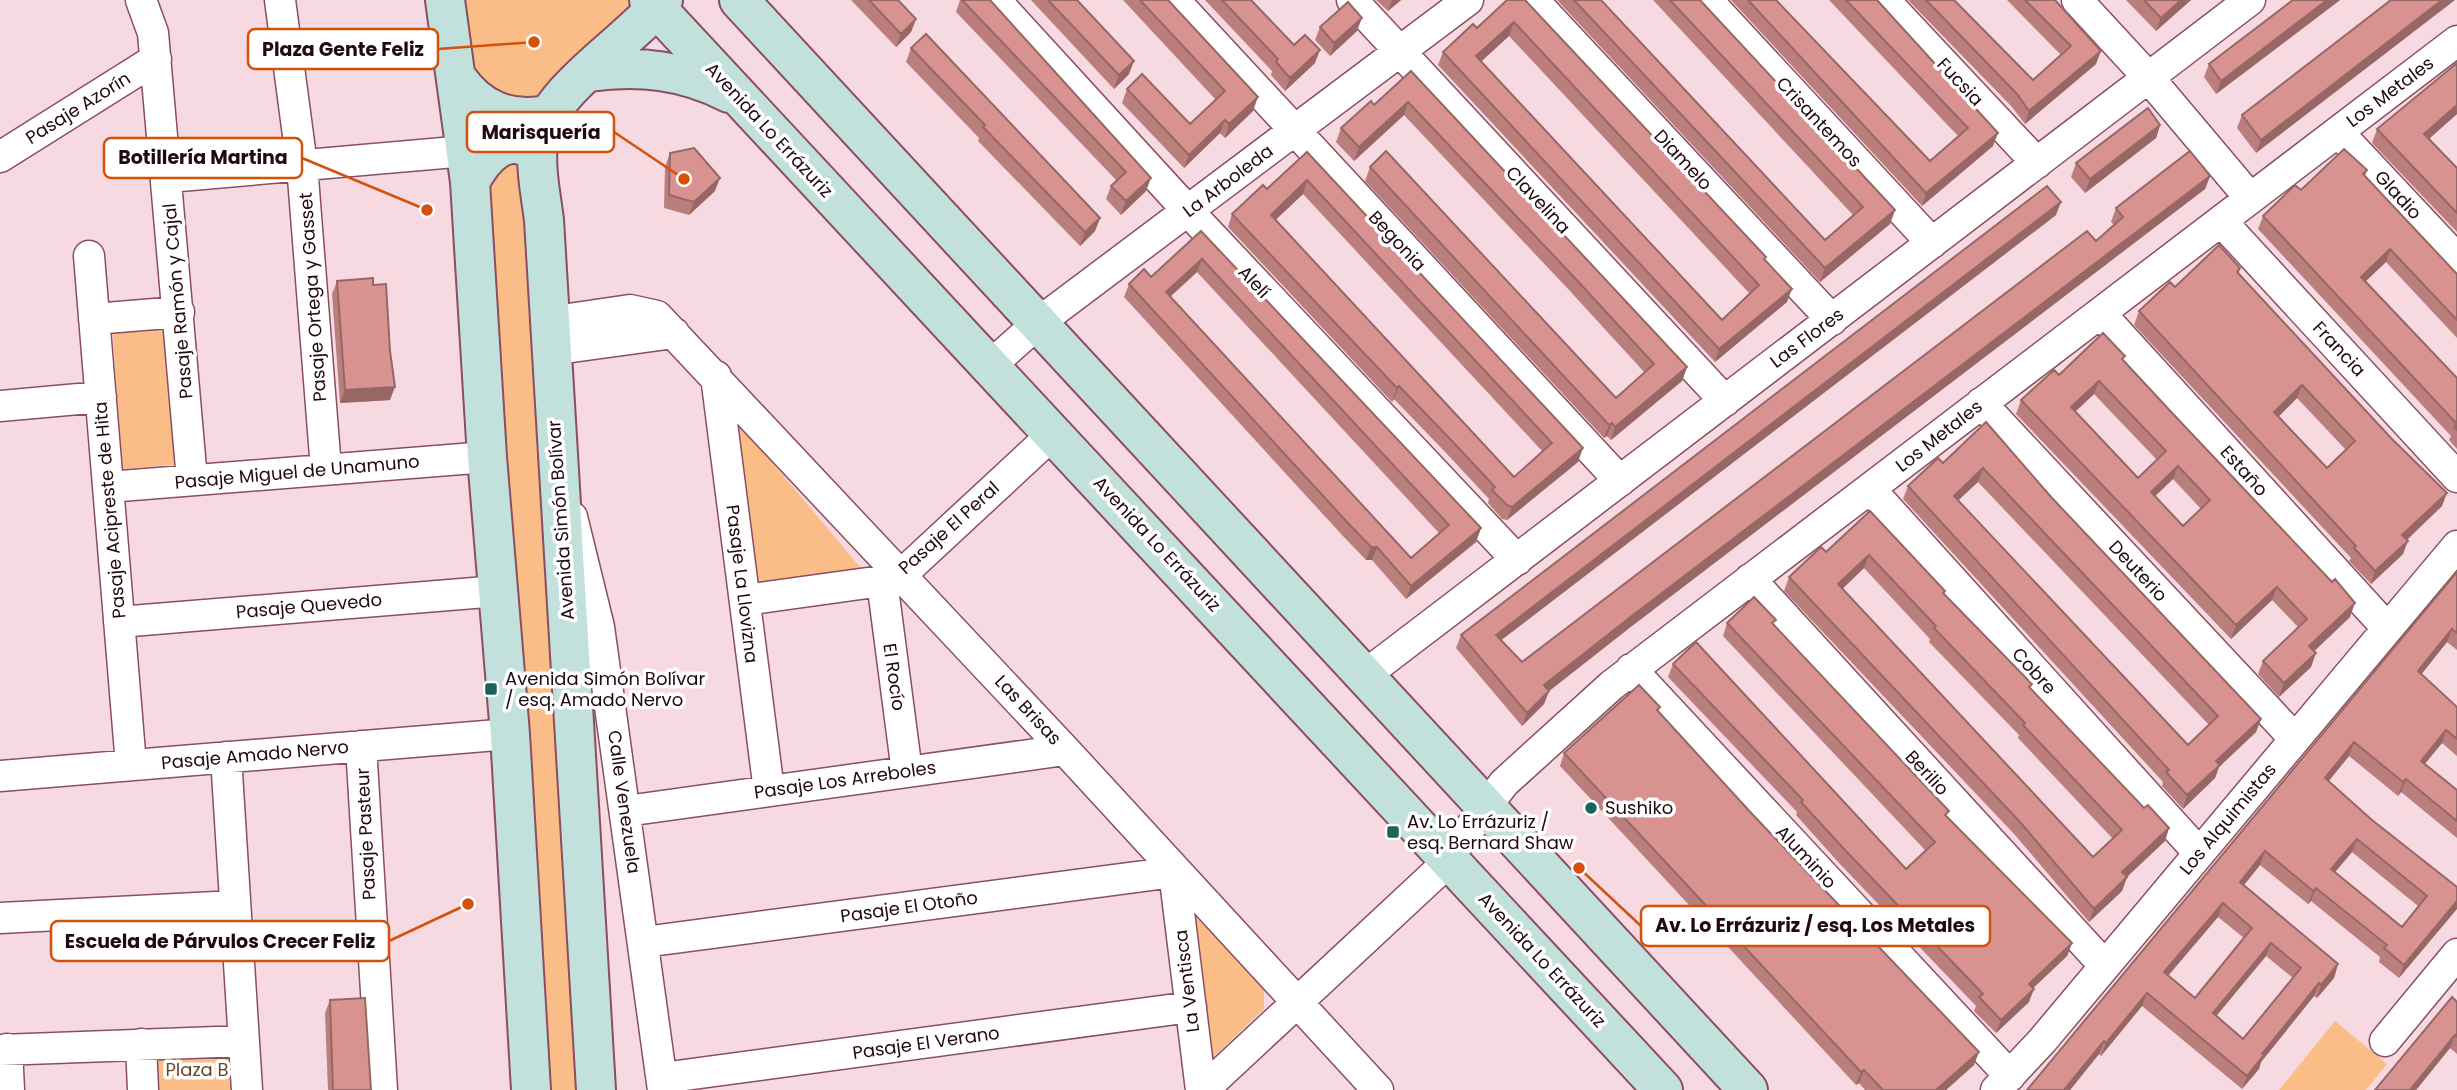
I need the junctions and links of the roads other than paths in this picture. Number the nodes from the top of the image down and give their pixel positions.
1 (141, 0) edge
2 (280, 0) edge
3 (445, 0) edge
4 (739, 0) edge
5 (995, 0) edge
6 (1174, 0) edge
7 (1352, 0) edge
8 (1468, 0) edge
9 (1533, 0) edge
10 (1707, 0) edge
11 (1884, 0) edge
12 (2077, 0) edge
13 (2250, 0) edge
14 (656, 3) edge
15 (2456, 44) edge
16 (1401, 52) junction
17 (156, 59) junction
18 (589, 72) junction
19 (2148, 77) junction
20 (457, 78) junction
21 (740, 99) junction
22 (547, 115) junction
23 (1295, 131) junction
24 (2338, 132) junction
25 (537, 154) junction
26 (0, 157) edge
27 (2037, 163) junction
28 (302, 165) junction
29 (468, 167) junction
30 (168, 177) junction
31 (2250, 198) junction
32 (1188, 211) junction
33 (2221, 221) junction
34 (1931, 243) junction
35 (89, 256) dead end
36 (2457, 259) edge
37 (179, 312) junction
38 (2100, 313) junction
39 (94, 319) junction
40 (1832, 320) junction
41 (1038, 323) junction
42 (549, 336) junction
43 (991, 365) junction
44 (716, 376) junction
45 (101, 397) junction
46 (1725, 401) junction
47 (1981, 403) junction
48 (0, 406) edge
49 (1054, 433) junction
50 (487, 457) junction
51 (326, 469) junction
52 (558, 477) junction
53 (2457, 477) edge
54 (192, 480) junction
55 (1620, 481) junction
56 (108, 487) junction
57 (1870, 489) junction
58 (2457, 546) edge
59 (1517, 560) junction
60 (891, 578) junction
61 (1750, 579) junction
62 (498, 591) junction
63 (745, 600) junction
64 (119, 622) junction
65 (2388, 628) junction
66 (1631, 669) junction
67 (1365, 675) junction
68 (510, 734) junction
69 (2295, 739) junction
70 (361, 746) junction
71 (1065, 750) junction
72 (226, 757) junction
73 (131, 765) junction
74 (907, 772) junction
75 (0, 776) edge
76 (769, 791) junction
77 (1486, 807) junction
78 (626, 811) junction
79 (2199, 853) junction
80 (1447, 858) junction
81 (1174, 872) junction
82 (235, 906) junction
83 (0, 918) edge
84 (644, 942) junction
85 (2105, 966) junction
86 (2451, 973) edge
87 (1296, 1002) junction
88 (1191, 1007) junction
89 (244, 1041) junction
90 (2385, 1041) dead end
91 (141, 1044) junction
92 (4, 1049) edge
93 (2003, 1083) edge
94 (663, 1084) edge
95 (9, 1090) edge
96 (143, 1090) edge
97 (247, 1090) edge
98 (382, 1090) edge
99 (531, 1090) edge
100 (596, 1090) edge
101 (1202, 1090) edge
102 (1378, 1090) edge
103 (1663, 1090) edge
104 (1748, 1090) edge

1 - 17 street, Pasaje Ramón y Cajal
2 - 28 street, Pasaje Ortega y Gasset
3 - 20 main road
4 - 41 main road
5 - 32 street, Alelí
6 - 23 street, Begonia
7 - 16 street, Clavelina
8 - 16 street, La Arboleda
9 - 40 street, Diamelo
10 - 34 street, Crisantemos
11 - 27 street, Fucsia
12 - 19 street
13 - 19 street, Las Flores
14 - 18 main road, Avenida Simón Bolívar
14 - 21 main road, Avenida Lo Errázuriz
15 - 24 street, Los Metales
16 - 23 street, La Arboleda
16 - 46 street, Clavelina
17 - 26 street, Pasaje Azorín
17 - 30 street, Pasaje Ramón y Cajal
18 - 21 main road
18 - 22 main road, Avenida Simón Bolívar
19 - 27 street, Las Flores
19 - 31 street
20 - 22 main road
20 - 29 main road
21 - 43 main road, Avenida Lo Errázuriz
22 - 25 main road, Avenida Simón Bolívar
23 - 32 street, La Arboleda
23 - 55 street, Begonia
24 - 31 street, Los Metales
24 - 36 street, Gladio
25 - 29 main road
25 - 42 main road, Avenida Simón Bolívar
27 - 34 street, Las Flores
28 - 29 street
28 - 30 street
28 - 51 street, Pasaje Ortega y Gasset
29 - 50 main road
30 - 37 street, Pasaje Ramón y Cajal
31 - 33 street, Los Metales
32 - 41 street, La Arboleda
32 - 59 street, Alelí
33 - 38 street, Los Metales
33 - 53 street, Francia
34 - 40 street, Las Flores
35 - 39 street, Pasaje Acipreste de Hita
37 - 39 street
37 - 54 street, Pasaje Ramón y Cajal
38 - 47 street, Los Metales
38 - 65 street, Estaño
39 - 45 street, Pasaje Acipreste de Hita
40 - 46 street, Las Flores
41 - 43 street, La Arboleda
41 - 67 main road
42 - 44 street, Las Brisas
42 - 52 main road, Avenida Simón Bolívar
43 - 49 main road, Avenida Lo Errázuriz
44 - 60 street, Las Brisas
44 - 63 street, Pasaje La Llovizna
45 - 48 street
45 - 56 street, Pasaje Acipreste de Hita
46 - 55 street, Las Flores
47 - 57 street, Los Metales
47 - 69 street, Deuterio
49 - 60 street, Pasaje El Peral
49 - 80 main road, Avenida Lo Errázuriz
50 - 51 street, Pasaje Miguel de Unamuno
50 - 62 main road
51 - 54 street, Pasaje Miguel de Unamuno
52 - 78 street, Calle Venezuela
52 - 100 main road, Avenida Simón Bolívar
54 - 56 street, Pasaje Miguel de Unamuno
55 - 59 street, Las Flores
56 - 64 street, Pasaje Acipreste de Hita
57 - 61 street, Los Metales
57 - 79 street, Cobre
58 - 65 street, Los Alquimistas
59 - 67 street, Las Flores
60 - 63 street, Pasaje El Peral
60 - 71 street, Las Brisas
60 - 74 street, El Rocío
61 - 66 street, Los Metales
61 - 85 street, Berilio
62 - 64 street, Pasaje Quevedo
62 - 68 main road
63 - 76 street, Pasaje La Llovizna
64 - 73 street, Pasaje Acipreste de Hita
65 - 69 street, Los Alquimistas
66 - 77 street, Los Metales
66 - 93 street, Aluminio
67 - 77 main road
68 - 70 street, Pasaje Amado Nervo
68 - 99 main road
69 - 79 street, Los Alquimistas
70 - 72 street, Pasaje Amado Nervo
70 - 98 street, Pasaje Pasteur
71 - 74 street, Pasaje Los Arreboles
71 - 81 street, Las Brisas
72 - 73 street, Pasaje Amado Nervo
72 - 82 street
73 - 75 street, Pasaje Amado Nervo
74 - 76 street, Pasaje Los Arreboles
76 - 78 street, Pasaje Los Arreboles
77 - 80 street, Los Metales
77 - 104 main road
78 - 84 street, Calle Venezuela
79 - 85 street, Los Alquimistas
80 - 87 street
80 - 103 main road, Avenida Lo Errázuriz
81 - 84 street, Pasaje El Otoño
81 - 87 street, Las Brisas
81 - 88 street, La Ventisca
82 - 83 street
82 - 89 street
84 - 94 street, Calle Venezuela
85 - 93 street, Los Alquimistas
86 - 90 street
87 - 101 street
87 - 102 street, Las Brisas
88 - 94 street, Pasaje El Verano
88 - 101 street, La Ventisca
89 - 91 street
89 - 97 street
91 - 92 street
91 - 96 street
92 - 95 street

